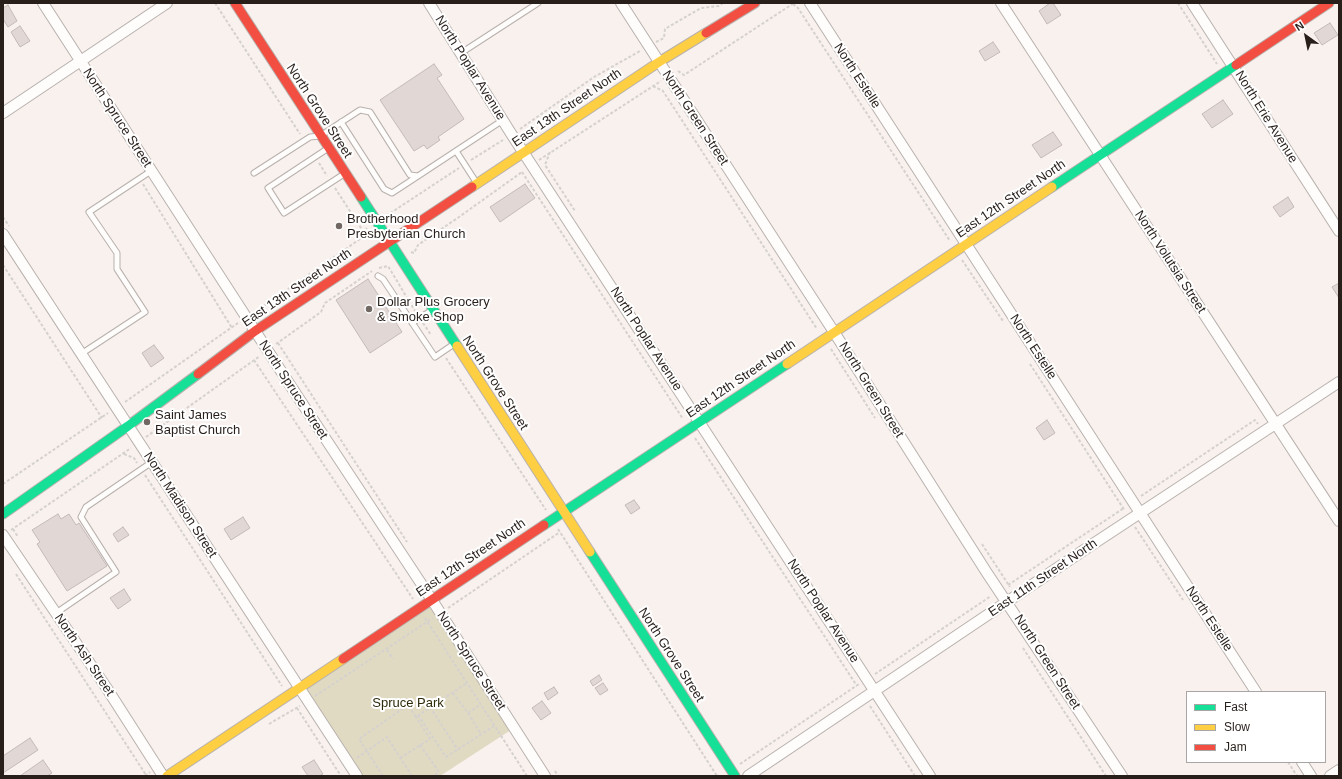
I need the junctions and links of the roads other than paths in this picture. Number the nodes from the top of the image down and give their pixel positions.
1 (43, 3) edge
2 (167, 3) edge
3 (235, 3) edge
4 (429, 3) edge
5 (538, 3) edge
6 (621, 3) edge
7 (755, 3) edge
8 (810, 3) edge
9 (1001, 3) edge
10 (1192, 3) edge
11 (1329, 3) edge
12 (461, 53) junction
13 (80, 61) junction
14 (659, 62) junction
15 (1234, 66) junction
16 (3, 113) edge
17 (503, 120) junction
18 (341, 122) junction
19 (320, 136) junction
20 (328, 149) junction
21 (456, 151) junction
22 (524, 152) junction
23 (1101, 155) junction
24 (151, 171) junction
25 (254, 173) dead end
26 (344, 174) junction
27 (418, 176) junction
28 (477, 183) junction
29 (1339, 231) edge
30 (3, 234) edge
31 (389, 242) junction
32 (967, 244) junction
33 (378, 276) dead end
34 (433, 310) junction
35 (412, 323) junction
36 (255, 331) junction
37 (834, 332) junction
38 (455, 344) junction
39 (82, 354) junction
40 (1339, 382) edge
41 (700, 422) junction
42 (1276, 424) junction
43 (128, 426) junction
44 (152, 462) junction
45 (564, 512) junction
46 (1140, 513) junction
47 (3, 514) edge
48 (1339, 521) edge
49 (5, 534) edge
50 (432, 600) junction
51 (1007, 602) junction
52 (56, 613) junction
53 (300, 688) junction
54 (875, 691) junction
55 (1255, 691) edge
56 (1303, 763) edge
57 (1339, 770) edge
58 (163, 776) edge
59 (167, 776) edge
60 (357, 776) edge
61 (545, 776) edge
62 (735, 776) edge
63 (748, 776) edge
64 (930, 776) edge
65 (1122, 776) edge
66 (1311, 776) edge
67 (1330, 776) edge

1 - 13 street, North Spruce Street
2 - 13 street
3 - 19 street, North Grove Street
4 - 12 street, North Poplar Avenue
5 - 12 lane
6 - 14 street, North Green Street
7 - 14 street, East 13th Street North
8 - 32 street, North Estelle
9 - 23 street, North Volutsia Street
10 - 15 street, North Erie Avenue
11 - 15 street, East 12th Street North
12 - 17 street, North Poplar Avenue
13 - 16 street
13 - 24 street, North Spruce Street
14 - 22 street, East 13th Street North
14 - 37 street, North Green Street
15 - 23 street, East 12th Street North
15 - 29 street, North Erie Avenue
17 - 21 lane
17 - 22 street, North Poplar Avenue
18 - 19 lane
18 - 27 lane
18 - 27 lane
19 - 20 street, North Grove Street
19 - 25 lane
20 - 26 street, North Grove Street
20 - 26 lane
21 - 27 lane
21 - 28 lane
22 - 28 street, East 13th Street North
22 - 41 street, North Poplar Avenue
23 - 32 street, East 12th Street North
23 - 42 street, North Volutsia Street
24 - 36 street, North Spruce Street
24 - 39 lane
26 - 31 street, North Grove Street
28 - 31 street, East 13th Street North
30 - 39 street, North Madison Street
31 - 34 street, North Grove Street
31 - 36 street, East 13th Street North
32 - 37 street, East 12th Street North
32 - 46 street, North Estelle
33 - 35 lane
34 - 35 lane
34 - 38 street, North Grove Street
35 - 38 lane
36 - 43 street, East 13th Street North
36 - 50 street, North Spruce Street
37 - 41 street, East 12th Street North
37 - 51 street, North Green Street
38 - 45 street, North Grove Street
39 - 43 street, North Madison Street
40 - 42 street, East 11th Street North
41 - 45 street, East 12th Street North
41 - 54 street, North Poplar Avenue
42 - 46 street, East 11th Street North
42 - 48 street, North Volutsia Street
43 - 44 street, North Madison Street
43 - 47 street, East 13th Street North
44 - 52 lane
44 - 53 street, North Madison Street
45 - 50 street, East 12th Street North
45 - 62 street, North Grove Street
46 - 51 street, East 11th Street North
46 - 55 street, North Estelle
49 - 52 street, North Ash Street
50 - 53 street, East 12th Street North
50 - 61 street, North Spruce Street
51 - 54 street, East 11th Street North
51 - 65 street, North Green Street
52 - 58 street, North Ash Street
53 - 59 street, East 12th Street North
53 - 60 street, North Madison Street
54 - 63 street, East 11th Street North
54 - 64 street, North Poplar Avenue
56 - 66 street
57 - 67 street

